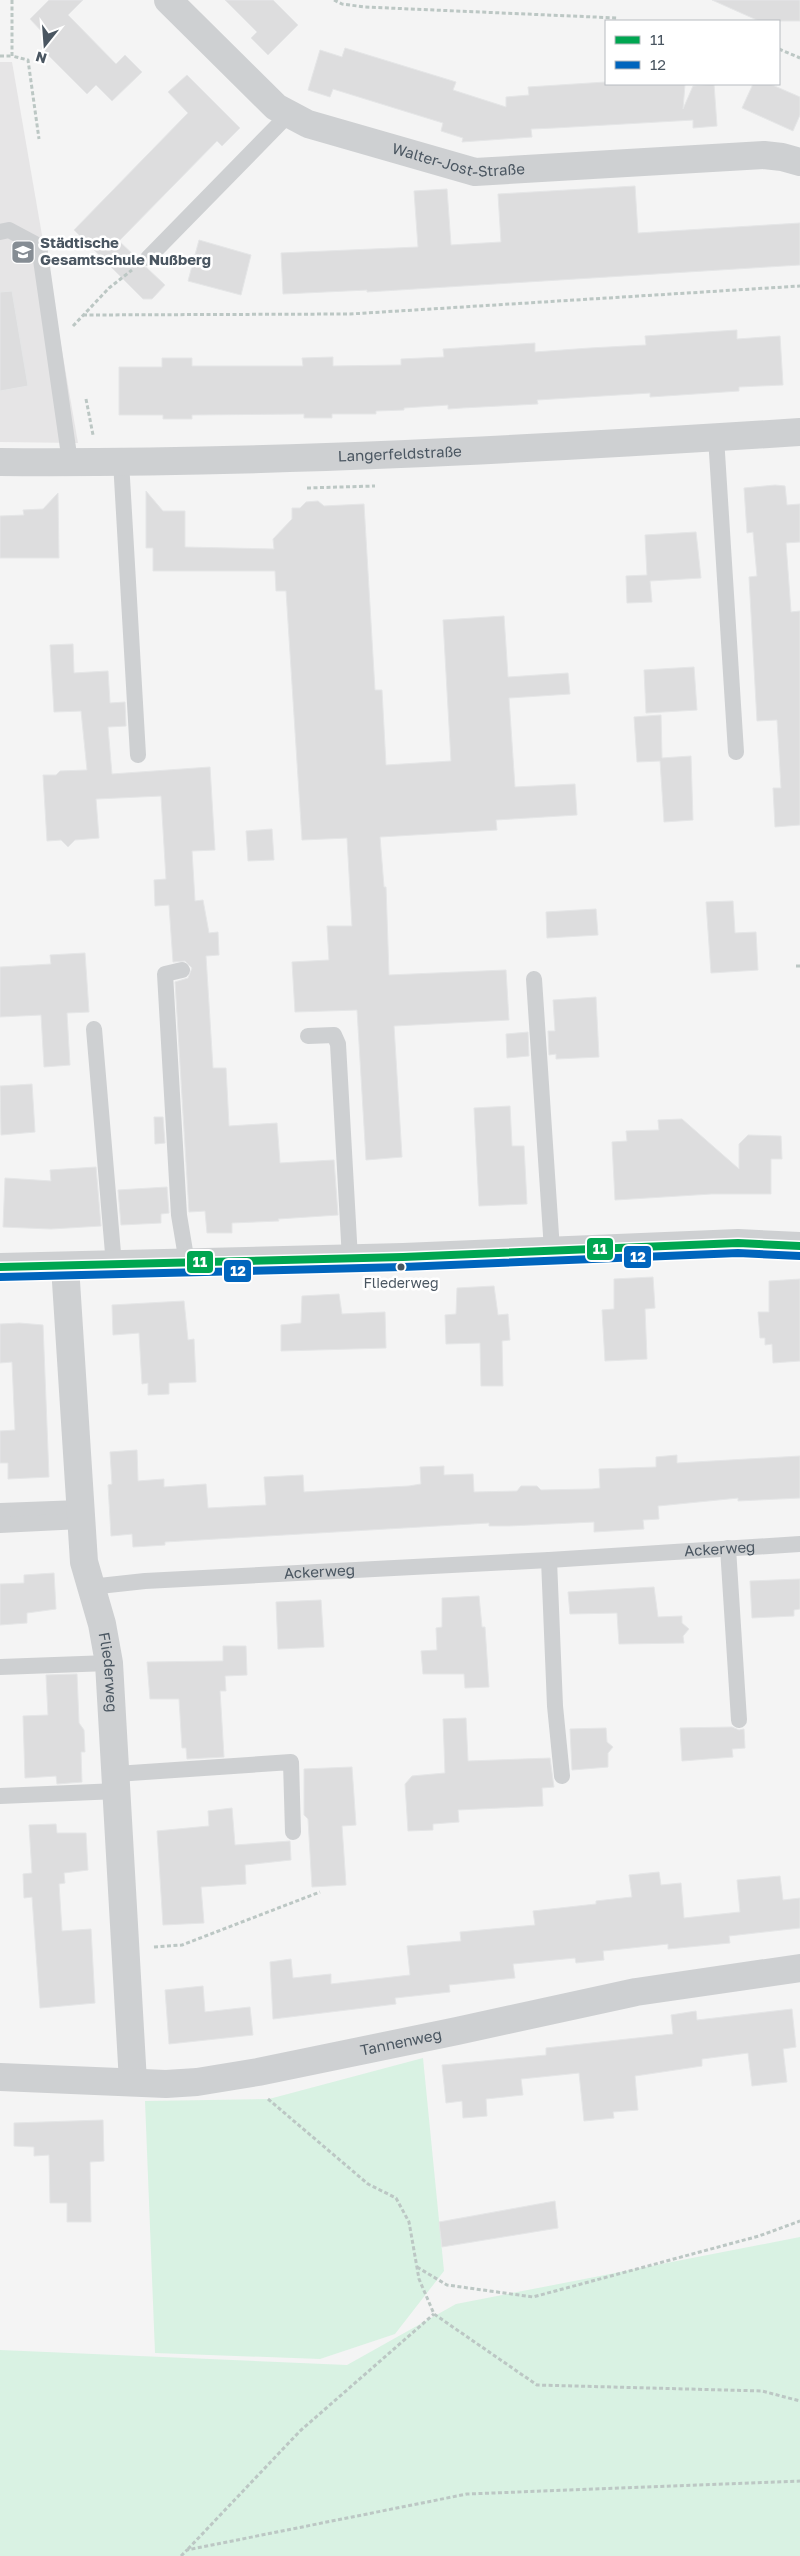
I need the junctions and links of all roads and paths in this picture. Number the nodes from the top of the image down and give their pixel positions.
1 (12, 0) edge
2 (168, 0) edge
3 (334, 0) edge
4 (618, 18) dead end
5 (780, 49) edge
6 (0, 56) edge
7 (12, 56) junction
8 (800, 58) edge
9 (289, 114) junction
10 (39, 139) dead end
11 (800, 162) edge
12 (0, 232) edge
13 (148, 258) joint
14 (800, 286) edge
15 (84, 315) junction
16 (51, 329) junction
17 (800, 432) edge
18 (716, 437) junction
19 (121, 461) junction
20 (0, 462) edge
21 (70, 462) junction
22 (736, 752) dead end
23 (138, 755) dead end
24 (182, 970) dead end
25 (534, 979) dead end
26 (94, 1029) dead end
27 (308, 1036) dead end
28 (800, 1246) edge
29 (552, 1250) junction
30 (350, 1259) junction
31 (187, 1264) junction
32 (114, 1265) junction
33 (65, 1266) junction
34 (0, 1267) edge
35 (0, 1511) edge
36 (81, 1514) junction
37 (0, 1525) edge
38 (800, 1544) edge
39 (728, 1548) junction
40 (549, 1560) junction
41 (90, 1587) junction
42 (109, 1663) junction
43 (0, 1667) edge
44 (739, 1720) dead end
45 (562, 1776) dead end
46 (117, 1783) junction
47 (0, 1796) edge
48 (293, 1832) dead end
49 (320, 1892) dead end
50 (126, 1950) junction
51 (800, 1968) edge
52 (258, 2072) junction
53 (0, 2077) edge
54 (133, 2082) junction
55 (800, 2221) edge
56 (417, 2266) junction
57 (434, 2314) junction
58 (800, 2401) edge
59 (800, 2481) edge
60 (187, 2550) junction
61 (181, 2556) edge

1 - 7 path
2 - 9 street, Walter-Jost-Straße
3 - 4 path
5 - 8 path
6 - 7 path
7 - 10 path
9 - 11 street, Walter-Jost-Straße
9 - 13 lane
12 - 16 lane
13 - 15 path
14 - 15 path
15 - 16 path
16 - 21 lane
17 - 18 street, Langerfeldstraße
18 - 19 street, Langerfeldstraße
18 - 22 lane
19 - 21 street, Langerfeldstraße
19 - 23 lane
20 - 21 street, Langerfeldstraße
24 - 31 lane
25 - 29 lane
26 - 32 lane
27 - 30 lane
28 - 29 street
29 - 30 street
30 - 31 street
31 - 32 street
32 - 33 street
33 - 34 street
33 - 36 street, Fliederweg
35 - 36 lane
36 - 37 lane
36 - 41 street, Fliederweg
38 - 39 lane, Ackerweg
39 - 40 lane, Ackerweg
39 - 44 lane
40 - 41 lane, Ackerweg
40 - 45 lane
41 - 42 street, Fliederweg
42 - 43 lane
42 - 46 street, Fliederweg
46 - 47 lane
46 - 48 lane
46 - 50 street, Fliederweg
49 - 50 path
50 - 54 street, Fliederweg
51 - 52 street, Tannenweg
52 - 54 street, Tannenweg
52 - 56 path
53 - 54 street, Tannenweg
55 - 56 path
56 - 57 path
57 - 58 path
57 - 60 path
59 - 60 path
60 - 61 path

